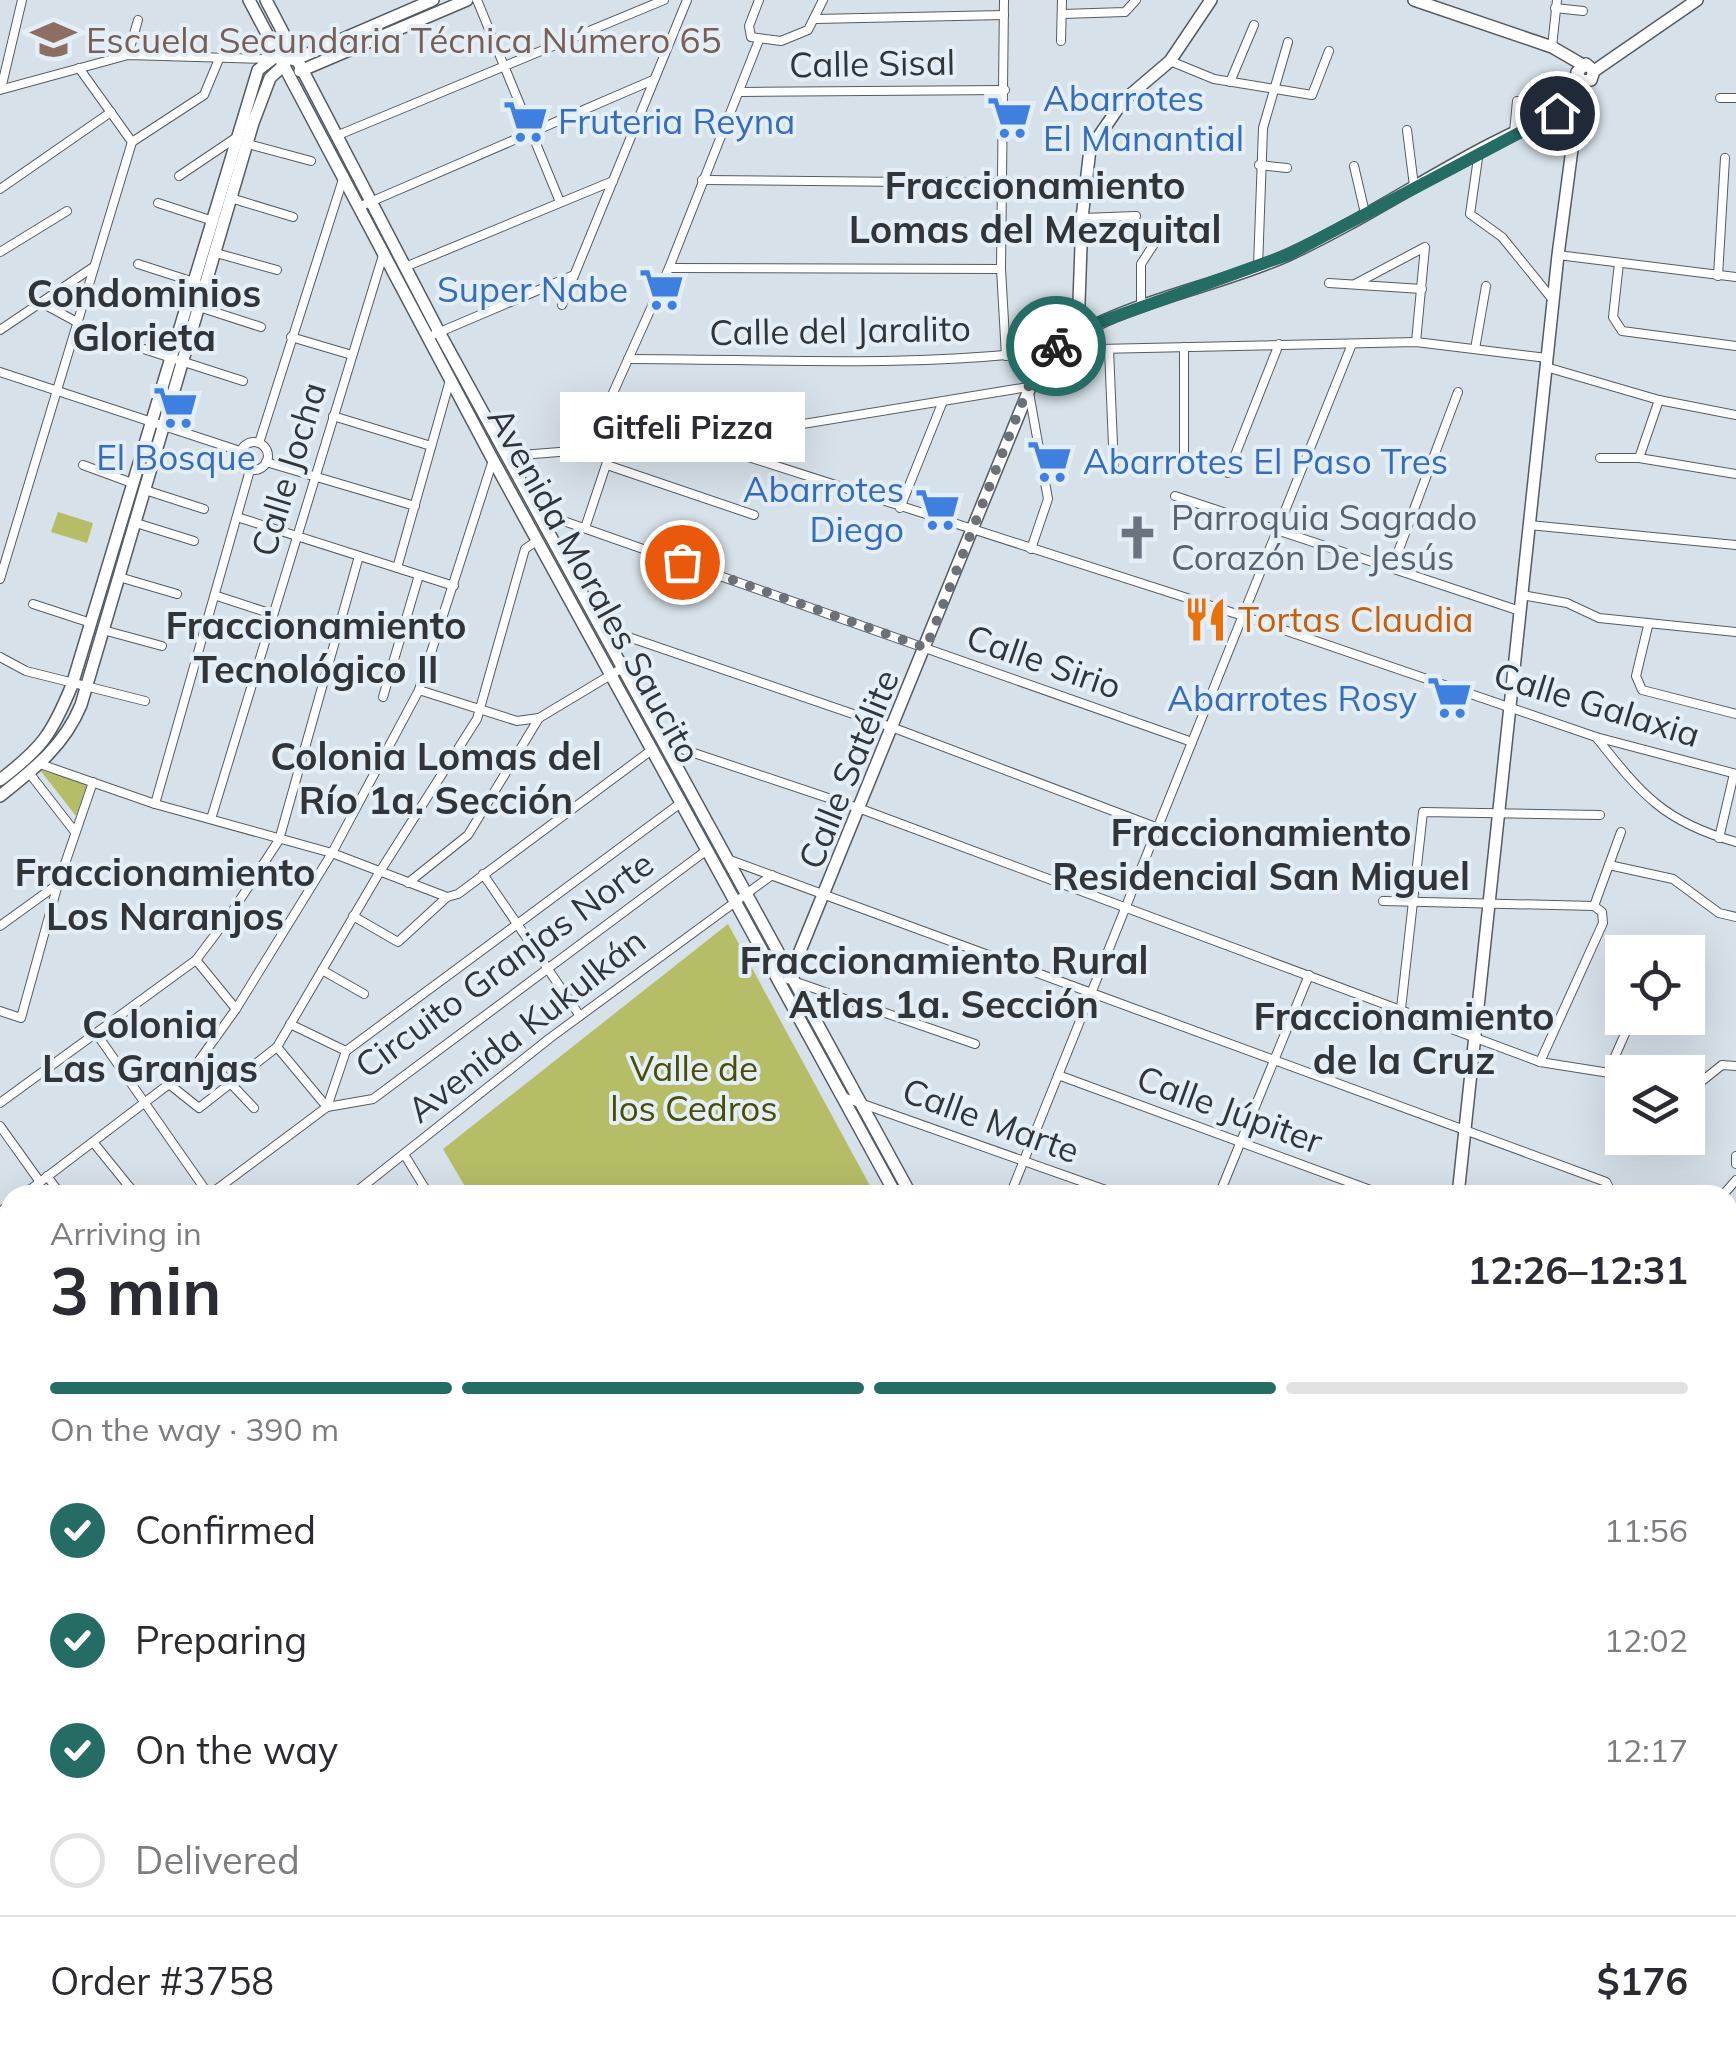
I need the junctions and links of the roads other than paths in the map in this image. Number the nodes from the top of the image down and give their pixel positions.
1 (22, 0) edge
2 (248, 0) edge
3 (266, 0) edge
4 (433, 0) edge
5 (468, 0) edge
6 (477, 0) edge
7 (664, 0) edge
8 (687, 0) edge
9 (759, 0) edge
10 (822, 0) edge
11 (1004, 0) edge
12 (1062, 0) edge
13 (1136, 0) edge
14 (1211, 0) edge
15 (1414, 0) edge
16 (1697, 0) edge
17 (1556, 4) edge
18 (1582, 11) dead end
19 (1062, 14) junction
20 (1004, 15) junction
21 (815, 19) junction
22 (138, 20) dead end
23 (1254, 25) dead end
24 (759, 40) junction
25 (1061, 41) dead end
26 (1288, 42) dead end
27 (1552, 47) junction
28 (1329, 51) dead end
29 (11, 52) junction
30 (0, 53) edge
31 (128, 55) junction
32 (219, 59) junction
33 (285, 61) junction
34 (1170, 61) junction
35 (504, 64) junction
36 (78, 68) junction
37 (1588, 68) junction
38 (653, 80) junction
39 (1230, 82) junction
40 (1272, 89) junction
41 (1, 90) edge
42 (1005, 90) junction
43 (740, 92) junction
44 (1720, 98) dead end
45 (1736, 98) edge
46 (1517, 101) dead end
47 (1575, 106) junction
48 (111, 112) junction
49 (531, 130) junction
50 (1407, 130) dead end
51 (1514, 132) junction
52 (335, 136) junction
53 (234, 138) junction
54 (132, 142) junction
55 (248, 144) junction
56 (1479, 151) junction
57 (228, 158) junction
58 (1726, 158) dead end
59 (311, 161) dead end
60 (243, 164) junction
61 (1259, 165) junction
62 (1354, 166) dead end
63 (1287, 168) dead end
64 (179, 176) dead end
65 (344, 176) junction
66 (613, 180) junction
67 (702, 180) junction
68 (1005, 183) junction
69 (1414, 186) junction
70 (1724, 188) junction
71 (0, 189) edge
72 (1736, 190) edge
73 (234, 199) junction
74 (560, 202) junction
75 (158, 203) dead end
76 (365, 204) junction
77 (67, 210) dead end
78 (1365, 213) junction
79 (294, 216) dead end
80 (1136, 216) dead end
81 (1082, 218) junction
82 (210, 220) junction
83 (1156, 241) dead end
84 (0, 252) edge
85 (216, 252) junction
86 (384, 252) junction
87 (1558, 255) junction
88 (1618, 263) junction
89 (138, 264) dead end
90 (405, 266) junction
91 (1258, 267) junction
92 (92, 268) junction
93 (668, 268) junction
94 (1002, 269) junction
95 (277, 270) dead end
96 (574, 275) junction
97 (1718, 276) junction
98 (1736, 278) edge
99 (192, 281) junction
100 (1329, 282) dead end
101 (1355, 284) junction
102 (206, 285) junction
103 (1486, 286) dead end
104 (1422, 288) junction
105 (1553, 300) junction
106 (40, 302) junction
107 (562, 305) dead end
108 (200, 307) junction
109 (1141, 308) junction
110 (76, 322) junction
111 (261, 327) dead end
112 (0, 330) edge
113 (1078, 330) junction
114 (435, 334) junction
115 (292, 338) junction
116 (1416, 342) junction
117 (128, 344) dead end
118 (1279, 344) junction
119 (1352, 344) junction
120 (1736, 346) edge
121 (1184, 348) junction
122 (1109, 349) junction
123 (1475, 349) junction
124 (1052, 350) junction
125 (352, 355) junction
126 (1006, 356) junction
127 (176, 360) junction
128 (628, 360) junction
129 (1546, 362) junction
130 (0, 372) edge
131 (451, 376) junction
132 (243, 382) dead end
133 (1028, 387) junction
134 (56, 390) junction
135 (1458, 392) dead end
136 (1659, 400) junction
137 (943, 401) junction
138 (1736, 415) edge
139 (332, 416) junction
140 (150, 422) junction
141 (164, 425) junction
142 (700, 441) junction
143 (259, 443) junction
144 (432, 446) junction
145 (610, 450) junction
146 (240, 451) junction
147 (586, 451) junction
148 (508, 456) junction
149 (1600, 458) dead end
150 (1639, 458) junction
151 (493, 460) junction
152 (266, 462) junction
153 (83, 465) dead end
154 (608, 465) junction
155 (1184, 465) dead end
156 (1114, 469) dead end
157 (250, 470) junction
158 (1228, 473) dead end
159 (1736, 474) edge
160 (314, 476) junction
161 (132, 483) junction
162 (145, 490) junction
163 (1175, 496) dead end
164 (415, 506) junction
165 (900, 508) junction
166 (204, 509) dead end
167 (538, 512) junction
168 (754, 515) dead end
169 (238, 518) junction
170 (136, 523) junction
171 (1529, 525) junction
172 (585, 528) junction
173 (1278, 530) junction
174 (973, 531) junction
175 (0, 533) edge
176 (296, 536) junction
177 (538, 540) junction
178 (194, 541) dead end
179 (1736, 545) edge
180 (10, 546) junction
181 (1031, 549) junction
182 (358, 556) junction
183 (398, 568) junction
184 (1392, 568) junction
185 (419, 574) junction
186 (119, 578) junction
187 (0, 579) edge
188 (454, 586) junction
189 (177, 594) dead end
190 (1522, 595) junction
191 (217, 596) junction
192 (33, 604) dead end
193 (1520, 611) junction
194 (272, 614) junction
195 (1243, 616) junction
196 (97, 626) junction
197 (1648, 626) junction
198 (605, 629) junction
199 (1736, 632) edge
200 (162, 646) dead end
201 (926, 648) junction
202 (0, 657) edge
203 (618, 670) junction
204 (72, 685) junction
205 (87, 685) junction
206 (419, 690) junction
207 (383, 697) dead end
208 (145, 701) dead end
209 (1509, 707) junction
210 (480, 711) junction
211 (1736, 714) edge
212 (539, 718) junction
213 (894, 728) junction
214 (1596, 738) junction
215 (1192, 742) junction
216 (657, 745) junction
217 (35, 769) junction
218 (1735, 774) edge
219 (0, 780) edge
220 (93, 782) junction
221 (0, 796) edge
222 (682, 802) junction
223 (155, 804) junction
224 (861, 809) junction
225 (1498, 814) junction
226 (1600, 815) dead end
227 (211, 819) junction
228 (1158, 828) junction
229 (75, 832) junction
230 (1621, 832) dead end
231 (1719, 838) junction
232 (279, 840) junction
233 (1736, 842) edge
234 (707, 850) junction
235 (332, 852) junction
236 (726, 859) junction
237 (1609, 865) junction
238 (379, 873) junction
239 (483, 874) junction
240 (772, 875) junction
241 (408, 883) junction
242 (58, 884) junction
243 (740, 896) junction
244 (826, 896) junction
245 (448, 897) junction
246 (1382, 901) dead end
247 (1413, 902) junction
248 (1594, 906) junction
249 (1126, 907) junction
250 (1488, 907) junction
251 (353, 916) junction
252 (1736, 917) edge
253 (516, 922) junction
254 (0, 926) edge
255 (196, 960) junction
256 (322, 970) junction
257 (548, 972) junction
258 (1309, 975) junction
259 (794, 979) junction
260 (780, 982) junction
261 (1091, 992) junction
262 (364, 994) dead end
263 (1401, 1009) junction
264 (236, 1010) junction
265 (0, 1011) edge
266 (580, 1016) junction
267 (290, 1024) junction
268 (96, 1033) junction
269 (1475, 1037) junction
270 (975, 1044) dead end
271 (277, 1047) junction
272 (346, 1051) junction
273 (1273, 1061) junction
274 (1540, 1062) junction
275 (1736, 1066) edge
276 (218, 1070) dead end
277 (1605, 1072) edge
278 (1058, 1076) junction
279 (1705, 1076) edge
280 (231, 1083) junction
281 (169, 1084) junction
282 (843, 1098) junction
283 (144, 1103) junction
284 (0, 1104) edge
285 (863, 1104) junction
286 (327, 1107) junction
287 (254, 1108) dead end
288 (0, 1126) edge
289 (1464, 1133) junction
290 (93, 1142) junction
291 (1240, 1142) junction
292 (404, 1154) junction
293 (1736, 1156) edge
294 (1024, 1161) junction
295 (1736, 1164) edge
296 (890, 1169) junction
297 (44, 1179) junction
298 (36, 1185) edge
299 (50, 1185) edge
300 (128, 1185) edge
301 (202, 1185) edge
302 (222, 1185) edge
303 (365, 1185) edge
304 (423, 1185) edge
305 (894, 1185) edge
306 (904, 1185) edge
307 (1014, 1185) edge
308 (1092, 1185) edge
309 (1224, 1185) edge
310 (1357, 1185) edge
311 (1459, 1185) edge
312 (1608, 1185) edge

1 - 29 street
2 - 33 street, Avenida Morales Saucito
3 - 33 street, Avenida Morales Saucito
4 - 33 street
5 - 33 street
6 - 35 street
7 - 35 street
8 - 38 street
9 - 24 street
10 - 21 street
11 - 20 street
12 - 19 street
13 - 19 street
14 - 34 street
15 - 27 street
16 - 37 street
17 - 18 street
17 - 27 street
19 - 25 street
20 - 21 street
20 - 42 street
21 - 24 street
22 - 31 street
23 - 39 street
24 - 43 street
26 - 40 street
27 - 37 street
28 - 40 street
29 - 30 street
29 - 41 street
31 - 32 street
31 - 36 street
32 - 33 street
32 - 54 street
33 - 52 street, Avenida Morales Saucito
33 - 53 street
33 - 55 street
33 - 65 street, Avenida Morales Saucito
34 - 39 street
34 - 81 street
35 - 49 street
35 - 52 street
36 - 41 street
36 - 48 street
37 - 47 street
38 - 49 street
38 - 66 street
39 - 40 street
40 - 61 street
42 - 43 street, Calle Sisal
42 - 68 street
43 - 67 street
44 - 45 street
46 - 51 street
47 - 51 street, Calle Satélite
47 - 87 street
48 - 54 street
48 - 71 street
49 - 74 street
49 - 76 street
50 - 69 street
51 - 56 street, Calle Satélite
52 - 76 street, Avenida Morales Saucito
53 - 57 street
53 - 64 street
54 - 92 street
55 - 59 street
55 - 60 street
56 - 69 street, Calle Satélite
56 - 105 street
57 - 60 street
57 - 82 street
58 - 70 street
60 - 73 street
61 - 63 street
61 - 91 street
62 - 78 street
65 - 76 street, Avenida Morales Saucito
65 - 115 street
66 - 74 street
66 - 96 street
67 - 68 street
67 - 93 street
68 - 94 street
69 - 78 street, Calle Satélite
70 - 72 street
70 - 97 street
73 - 79 street
73 - 85 street
74 - 90 street
75 - 82 street
76 - 86 street, Avenida Morales Saucito
76 - 90 street, Avenida Morales Saucito
77 - 84 street
78 - 91 street, Calle Satélite
80 - 81 street
81 - 113 street
82 - 99 street
83 - 109 street
85 - 95 street
85 - 102 street
86 - 114 street, Avenida Morales Saucito
86 - 125 street, Calle Jocha
87 - 88 street
87 - 105 street
88 - 97 street
88 - 120 street
89 - 99 street
90 - 114 street, Avenida Morales Saucito
91 - 109 street, Calle Satélite
92 - 106 street
92 - 110 street
93 - 94 street
93 - 128 street
94 - 126 street
96 - 107 street
96 - 114 street
97 - 98 street
99 - 102 street
99 - 127 street
100 - 101 street
101 - 104 street
101 - 104 street
102 - 108 street
103 - 123 street
104 - 116 street
105 - 129 street
106 - 110 street
106 - 112 street
108 - 111 street
108 - 127 street
109 - 113 street, Calle Satélite
110 - 134 street
113 - 124 street, Calle Satélite
114 - 131 street, Avenida Morales Saucito
114 - 148 street, Avenida Morales Saucito
115 - 125 street
115 - 143 street
116 - 119 street, Calle del Jaralito
116 - 123 street, Calle del Jaralito
117 - 127 street
118 - 119 street, Calle del Jaralito
118 - 121 street, Calle del Jaralito
118 - 158 street
119 - 173 street
121 - 122 street, Calle del Jaralito
121 - 155 street
122 - 124 street, Calle del Jaralito
122 - 156 street
123 - 129 street, Calle del Jaralito
124 - 126 street, Calle del Jaralito
124 - 133 street, Calle Satélite
125 - 139 street, Calle Jocha
126 - 128 street, Calle del Jaralito
127 - 132 street
127 - 140 street
127 - 141 street
128 - 147 street
129 - 136 street, Calle del Jaralito
129 - 171 street
130 - 134 street
131 - 144 street
131 - 151 street, Avenida Morales Saucito
133 - 137 street
133 - 174 street, Calle Satélite
133 - 181 street
134 - 140 street
134 - 180 street
135 - 184 street
136 - 138 street, Calle del Jaralito
136 - 150 street
137 - 142 street
137 - 165 street
139 - 144 street
139 - 160 street, Calle Jocha
140 - 141 street
140 - 161 street
141 - 146 street
141 - 162 street
142 - 145 street
142 - 165 street, Calle Galaxia
143 - 146 street
143 - 152 street
144 - 164 street
145 - 147 street
145 - 154 street
146 - 157 street
147 - 148 street
148 - 151 street
148 - 167 street, Avenida Morales Saucito
149 - 150 street
150 - 159 street
151 - 177 street, Avenida Morales Saucito
151 - 188 street
152 - 157 street
152 - 160 street
153 - 161 street
154 - 168 street
154 - 172 street
157 - 169 street
160 - 164 street
160 - 176 street, Calle Jocha
161 - 196 street
162 - 166 street
162 - 170 street
163 - 173 street
164 - 183 street
165 - 174 street, Calle Galaxia
167 - 172 street, Calle Sirio
167 - 198 street, Avenida Morales Saucito
169 - 176 street
169 - 191 street
170 - 178 street
170 - 186 street
171 - 179 street
171 - 190 street
172 - 201 street, Calle Sirio
173 - 184 street
173 - 195 street
174 - 181 street, Calle Galaxia
174 - 201 street, Calle Satélite
175 - 180 street
176 - 182 street
176 - 194 street, Calle Jocha
177 - 203 street, Avenida Morales Saucito
177 - 210 street
180 - 187 street
181 - 195 street, Calle Galaxia
182 - 183 street
182 - 232 street
183 - 185 street
184 - 193 street
185 - 188 street
185 - 207 street
186 - 189 street
186 - 196 street
188 - 206 street
190 - 193 street
190 - 197 street
191 - 194 street
191 - 223 street
192 - 196 street
193 - 209 street
194 - 227 street, Calle Jocha
195 - 209 street, Calle Galaxia
195 - 215 street
196 - 200 street
196 - 204 street
196 - 205 street
197 - 199 street
197 - 211 street
198 - 203 street, Avenida Morales Saucito
198 - 213 street
201 - 213 street, Calle Satélite
201 - 215 street, Calle Sirio
202 - 204 street
203 - 212 street
203 - 216 street, Avenida Morales Saucito
204 - 205 street
204 - 219 street
205 - 208 street
205 - 217 street
206 - 210 street
206 - 235 street
209 - 214 street, Calle Galaxia
209 - 225 street
210 - 212 street
210 - 238 street
212 - 241 street
213 - 224 street, Calle Satélite
213 - 228 street
214 - 218 street, Calle Galaxia
214 - 231 street
215 - 228 street
216 - 222 street, Avenida Morales Saucito
216 - 224 street
216 - 236 street, Avenida Morales Saucito
216 - 239 street
217 - 220 street
217 - 221 street
217 - 229 street
218 - 231 street
220 - 223 street
220 - 229 street
222 - 234 street, Avenida Morales Saucito
222 - 253 street
223 - 227 street
224 - 244 street, Calle Satélite
224 - 249 street
225 - 226 street
225 - 247 street
225 - 250 street
227 - 232 street
228 - 249 street
229 - 242 street
230 - 237 street
231 - 233 street
232 - 235 street
232 - 255 street
234 - 243 street, Avenida Morales Saucito
234 - 257 street, Circuito Granjas Norte
235 - 238 street
235 - 264 street
236 - 240 street
236 - 243 street, Avenida Morales Saucito
237 - 248 street
237 - 252 street
238 - 241 street
238 - 251 street
239 - 245 street
239 - 253 street
240 - 243 street, Avenida Kukulkán
240 - 244 street
241 - 245 street
242 - 254 street
242 - 265 street
243 - 259 street, Avenida Morales Saucito
243 - 260 street, Avenida Morales Saucito
243 - 266 street, Avenida Kukulkán
244 - 259 street, Calle Satélite
244 - 261 street
245 - 251 street
246 - 247 street
247 - 250 street
247 - 263 street
248 - 250 street
248 - 274 street
249 - 258 street
249 - 261 street
250 - 269 street
251 - 256 street
253 - 257 street
253 - 272 street
255 - 264 street
255 - 268 street
256 - 262 street
256 - 267 street
257 - 266 street
257 - 286 street, Circuito Granjas Norte
258 - 263 street
258 - 273 street
259 - 260 street
259 - 270 street
259 - 285 street, Avenida Morales Saucito
260 - 282 street, Avenida Morales Saucito
261 - 273 street
261 - 278 street
263 - 269 street
264 - 281 street
266 - 292 street, Avenida Kukulkán
267 - 271 street
267 - 272 street
268 - 283 street
268 - 284 street
269 - 274 street
269 - 289 street
271 - 280 street
271 - 286 street
272 - 286 street
273 - 289 street
273 - 291 street
274 - 277 street
275 - 279 street
276 - 280 street
278 - 291 street, Calle Júpiter
278 - 294 street
280 - 281 street
280 - 287 street
281 - 283 street
282 - 285 street, Calle Marte
282 - 296 street, Avenida Morales Saucito
283 - 290 street
283 - 301 street
285 - 294 street, Calle Marte
285 - 296 street, Avenida Morales Saucito
286 - 302 street
288 - 297 street
289 - 311 street
289 - 312 street
290 - 297 street
290 - 300 street
291 - 309 street
291 - 310 street, Calle Júpiter
292 - 303 street, Avenida Kukulkán
292 - 304 street
293 - 295 street
294 - 307 street
294 - 308 street, Calle Marte
296 - 305 street, Avenida Morales Saucito
296 - 306 street, Avenida Morales Saucito
297 - 298 street
297 - 299 street

